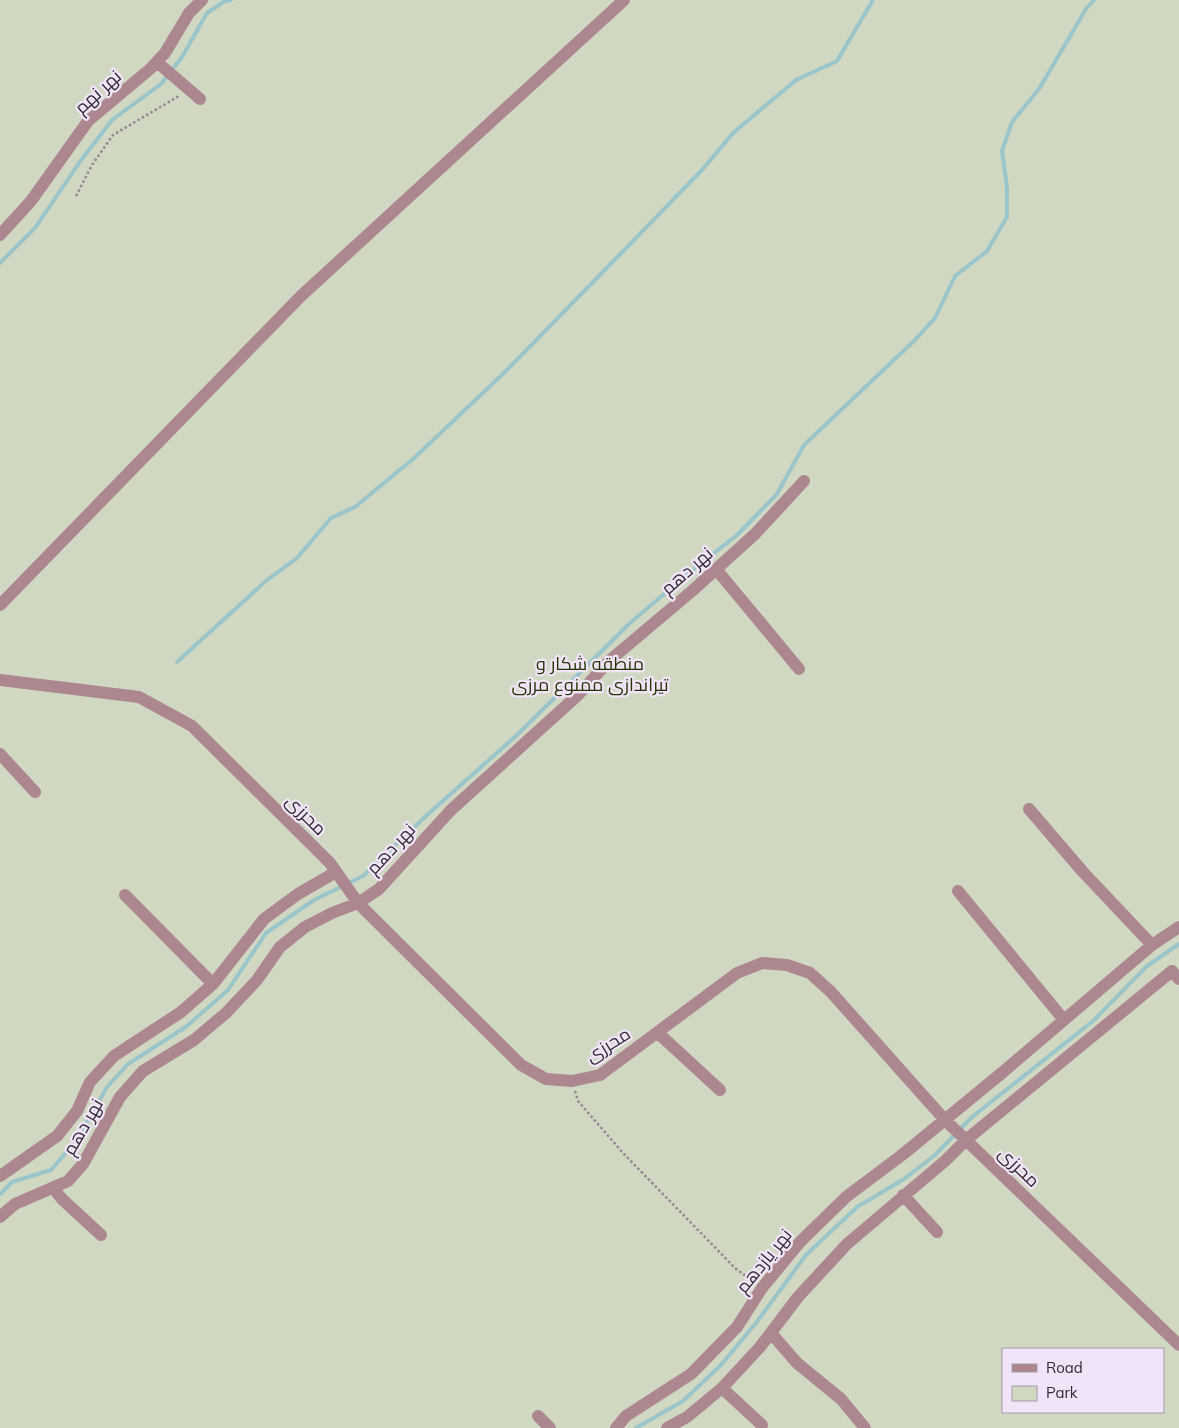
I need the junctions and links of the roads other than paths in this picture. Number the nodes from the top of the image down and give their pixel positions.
1 (202, 0) edge
2 (624, 0) edge
3 (160, 65) junction
4 (200, 99) dead end
5 (0, 235) edge
6 (804, 481) dead end
7 (716, 570) junction
8 (0, 605) edge
9 (799, 669) dead end
10 (0, 680) edge
11 (0, 754) edge
12 (35, 792) dead end
13 (1029, 809) dead end
14 (338, 875) junction
15 (958, 891) dead end
16 (125, 895) dead end
17 (356, 900) junction
18 (1179, 927) edge
19 (1152, 945) junction
20 (1179, 979) edge
21 (213, 984) junction
22 (1064, 1020) junction
23 (658, 1033) junction
24 (720, 1090) dead end
25 (947, 1121) junction
26 (964, 1138) junction
27 (0, 1175) edge
28 (53, 1188) junction
29 (903, 1195) junction
30 (0, 1217) edge
31 (937, 1232) dead end
32 (101, 1234) dead end
33 (770, 1333) junction
34 (1179, 1345) edge
35 (722, 1388) junction
36 (538, 1416) dead end
37 (762, 1425) dead end
38 (550, 1428) edge
39 (616, 1428) edge
40 (667, 1428) edge
41 (865, 1428) edge

1 - 3 street, نهر نهم
2 - 8 street
3 - 4 street
3 - 5 street, نهر نهم
6 - 7 street, نهر دهم
7 - 9 street
7 - 17 street, نهر دهم
10 - 14 street, محرزی
11 - 12 street
13 - 19 street
14 - 17 street, محرزی
14 - 21 street
15 - 22 street
16 - 21 street
17 - 23 street, محرزی
17 - 28 street, نهر دهم
18 - 19 street, نهر یازدهم
19 - 22 street, نهر یازدهم
20 - 26 street
21 - 27 street
22 - 25 street, نهر یازدهم
23 - 24 street
23 - 25 street, محرزی
25 - 26 street, محرزی
25 - 39 street, نهر یازدهم
26 - 29 street
26 - 34 street, محرزی
28 - 30 street, نهر دهم
28 - 32 street
29 - 31 street
29 - 33 street
33 - 35 street
33 - 41 street
35 - 37 street
35 - 40 street
36 - 38 street

